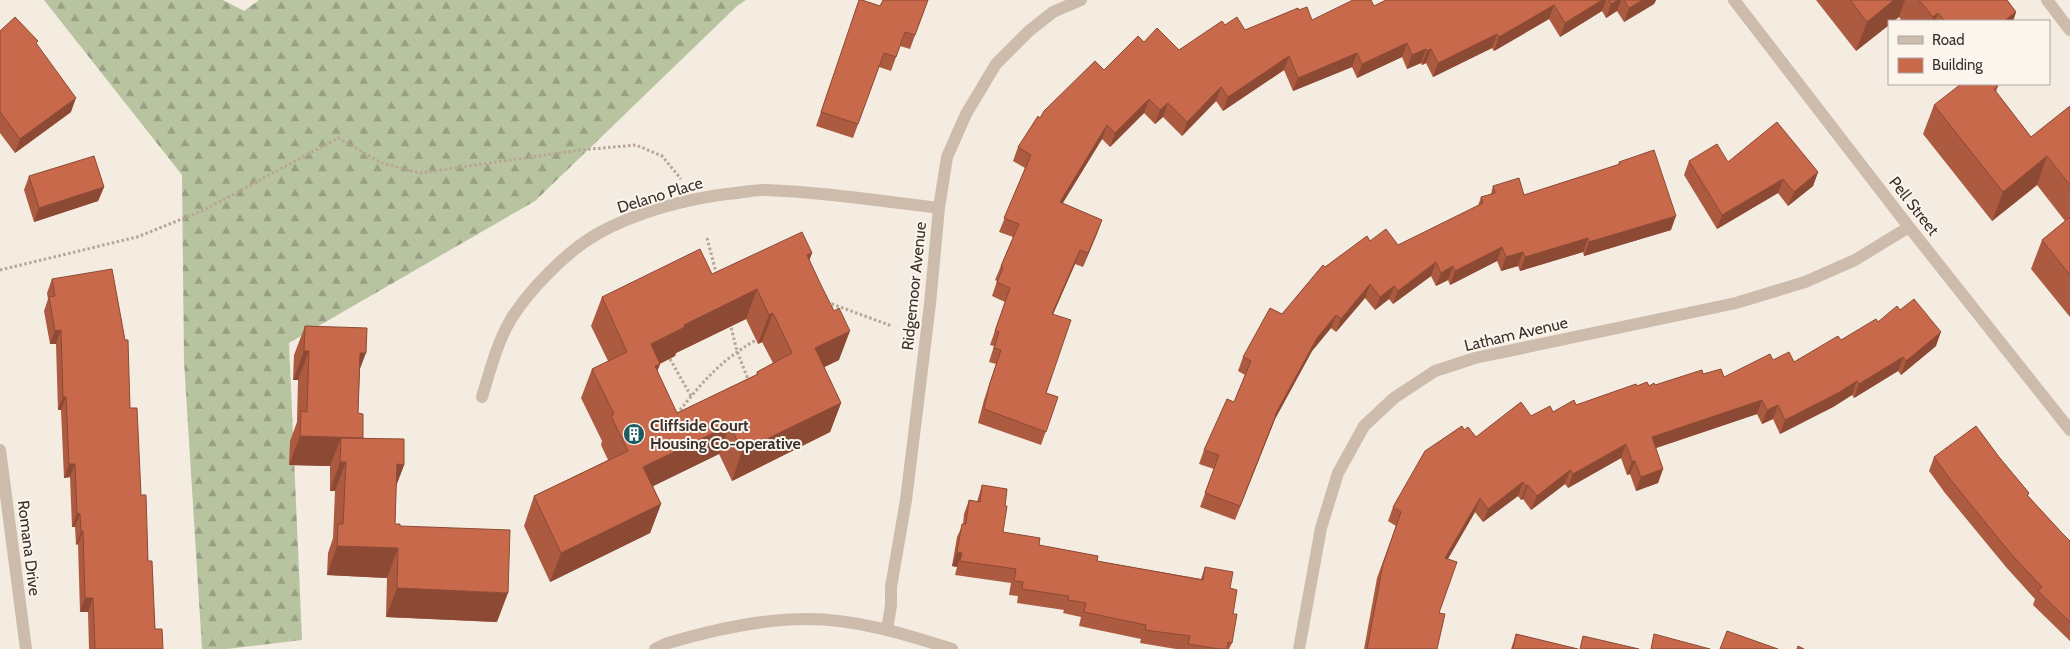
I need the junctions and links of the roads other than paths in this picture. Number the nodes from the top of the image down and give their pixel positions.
1 (1082, 0) edge
2 (1734, 0) edge
3 (2047, 0) edge
4 (2070, 30) edge
5 (939, 208) junction
6 (1910, 226) junction
7 (482, 397) dead end
8 (2070, 430) edge
9 (0, 450) edge
10 (887, 630) junction
11 (26, 649) edge
12 (655, 649) edge
13 (952, 649) edge
14 (1299, 649) edge

1 - 5 street, Ridgemoor Avenue
2 - 6 street, Pell Street
3 - 4 street
5 - 7 street, Delano Place
5 - 10 street, Ridgemoor Avenue
6 - 8 street, Pell Street
6 - 14 street, Latham Avenue
9 - 11 street, Romana Drive
10 - 12 street
10 - 13 street

